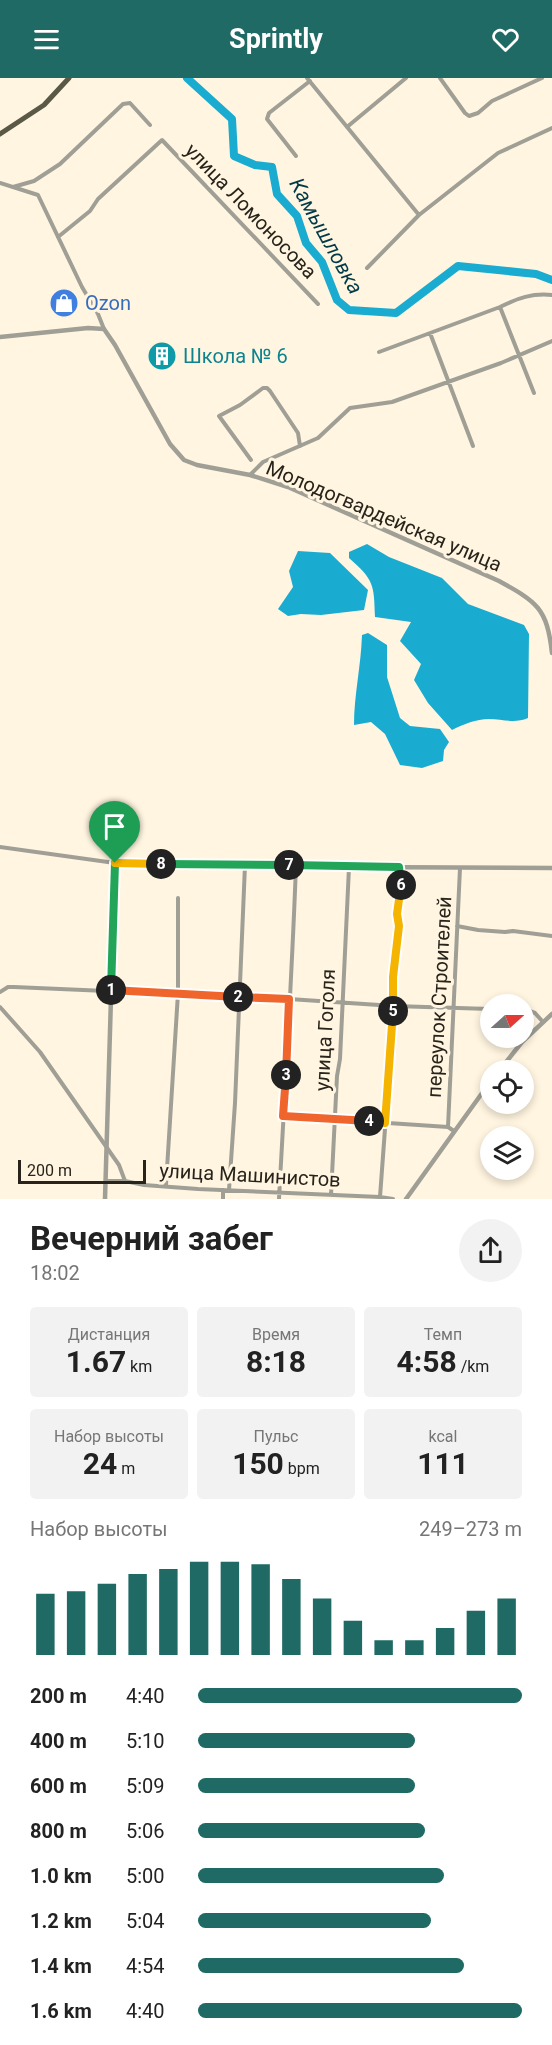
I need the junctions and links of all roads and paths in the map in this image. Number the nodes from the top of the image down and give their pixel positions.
1 (69, 78) edge
2 (406, 78) edge
3 (440, 78) edge
4 (542, 78) edge
5 (309, 80) edge
6 (150, 125) dead end
7 (347, 127) junction
8 (552, 128) edge
9 (0, 134) edge
10 (296, 156) dead end
11 (0, 183) edge
12 (12, 187) junction
13 (419, 215) junction
14 (58, 237) junction
15 (367, 268) dead end
16 (552, 295) edge
17 (318, 304) dead end
18 (500, 307) junction
19 (104, 329) junction
20 (430, 333) junction
21 (0, 337) edge
22 (552, 341) edge
23 (379, 352) dead end
24 (518, 356) junction
25 (449, 381) junction
26 (534, 393) dead end
27 (300, 446) junction
28 (473, 446) dead end
29 (250, 460) dead end
30 (250, 475) junction
31 (552, 652) edge
32 (0, 847) edge
33 (115, 863) junction
34 (245, 865) junction
35 (296, 866) junction
36 (349, 867) junction
37 (399, 867) junction
38 (460, 868) junction
39 (552, 868) edge
40 (178, 898) dead end
41 (457, 926) junction
42 (552, 936) edge
43 (0, 986) edge
44 (8, 987) junction
45 (111, 991) junction
46 (0, 992) edge
47 (177, 993) junction
48 (240, 997) junction
49 (289, 999) junction
50 (341, 1002) junction
51 (0, 1006) edge
52 (393, 1006) junction
53 (453, 1008) junction
54 (480, 1009) edge
55 (534, 1013) edge
56 (552, 1014) edge
57 (543, 1022) junction
58 (508, 1060) edge
59 (480, 1096) edge
60 (283, 1116) junction
61 (335, 1119) junction
62 (385, 1123) junction
63 (448, 1127) junction
64 (454, 1131) junction
65 (106, 1146) junction
66 (106, 1181) junction
67 (125, 1181) junction
68 (166, 1185) junction
69 (226, 1190) junction
70 (280, 1193) junction
71 (331, 1195) junction
72 (380, 1197) junction
73 (105, 1199) edge
74 (223, 1199) edge
75 (279, 1199) edge
76 (393, 1199) edge
77 (406, 1199) edge

1 - 9 main road
2 - 7 street
3 - 4 street
5 - 7 street
5 - 10 street
6 - 12 street
7 - 13 street
8 - 13 street
11 - 12 street, Молодогвардейская улица
12 - 14 street, Молодогвардейская улица
13 - 15 street
14 - 17 street, улица Ломоносова
14 - 19 street, Молодогвардейская улица
16 - 18 street
18 - 20 street
18 - 24 street
19 - 21 street
19 - 30 street, Молодогвардейская улица
20 - 23 street
20 - 25 street
22 - 24 street
24 - 25 street
24 - 26 street
25 - 27 street
25 - 28 street
27 - 29 street
27 - 30 street
30 - 31 street, Молодогвардейская улица
32 - 33 street
33 - 34 street
33 - 45 street
34 - 35 street
34 - 48 street
35 - 36 street
35 - 49 street
36 - 37 street
36 - 50 street, улица Гоголя
37 - 38 street
37 - 52 street
38 - 39 street
38 - 41 street, переулок Строителей
40 - 47 street
41 - 42 street
41 - 53 street, переулок Строителей
43 - 44 street
44 - 45 street
44 - 46 street
45 - 47 street
45 - 65 street
47 - 48 street
47 - 68 street
48 - 49 street
48 - 69 street
49 - 50 street
49 - 60 street
50 - 52 street
50 - 61 street, улица Гоголя
51 - 65 street
52 - 53 street
52 - 62 street
53 - 54 street
53 - 63 street, переулок Строителей
55 - 57 street
56 - 57 street
57 - 58 street
59 - 64 street
60 - 61 street
60 - 70 street
61 - 62 street
61 - 71 street, улица Гоголя
62 - 63 street
62 - 72 street
63 - 64 street
64 - 77 street
65 - 66 street
65 - 67 street
66 - 67 street, улица Машинистов
66 - 73 street
67 - 68 street, улица Машинистов
68 - 69 street, улица Машинистов
69 - 70 street, улица Машинистов
69 - 74 street
70 - 71 street, улица Машинистов
70 - 75 street
71 - 72 street, улица Машинистов
72 - 76 street, улица Машинистов

